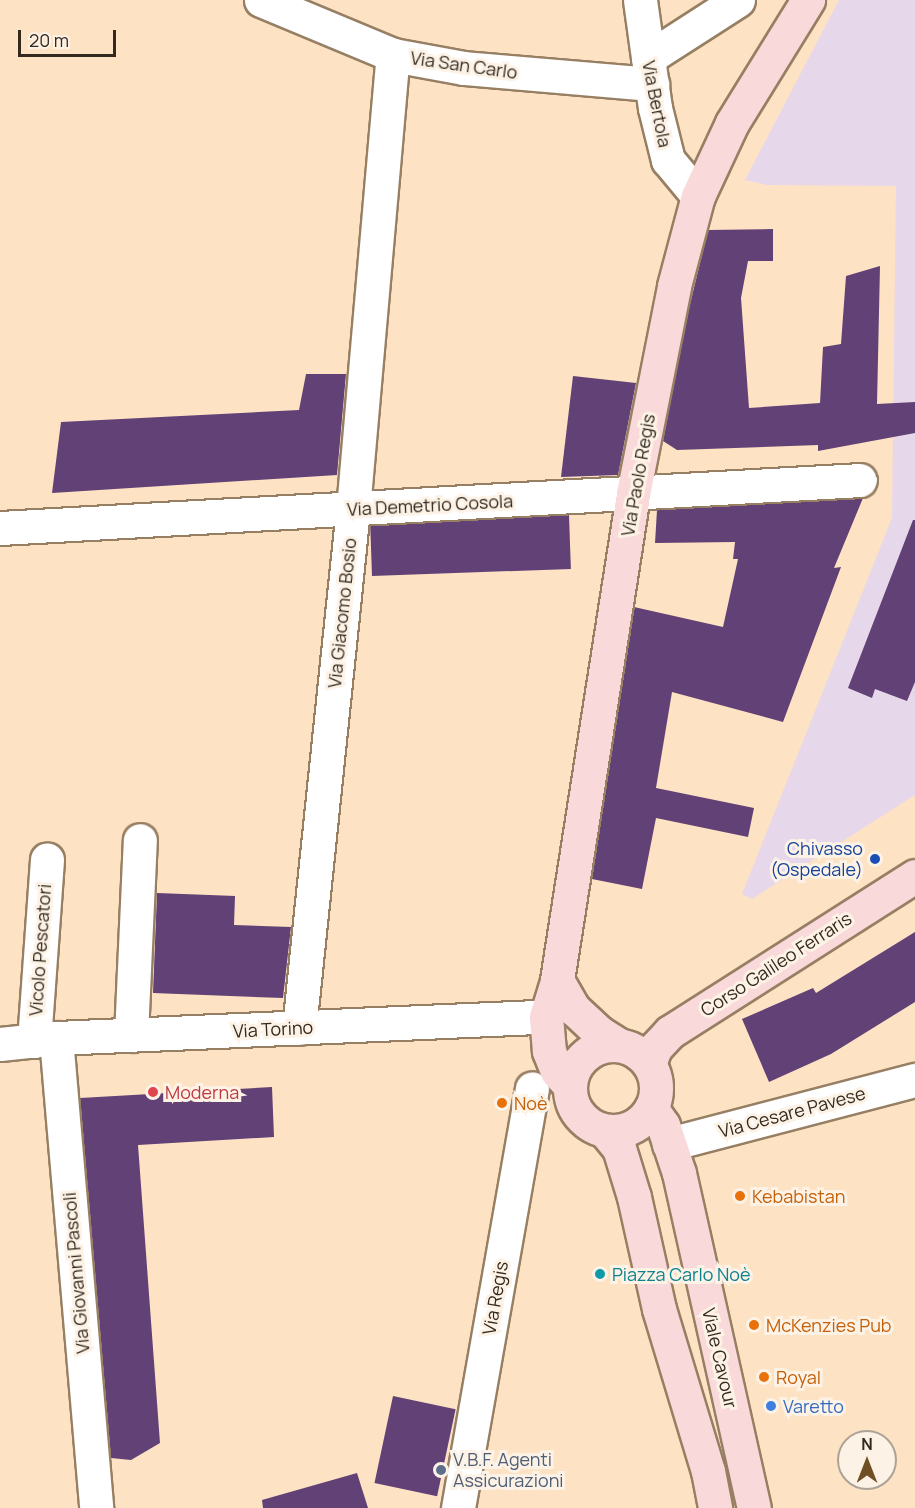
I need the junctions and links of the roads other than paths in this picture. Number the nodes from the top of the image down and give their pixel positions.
1 (640, 0) edge
2 (738, 0) edge
3 (808, 0) edge
4 (278, 4) edge
5 (393, 55) junction
6 (650, 71) junction
7 (698, 196) junction
8 (860, 480) dead end
9 (633, 494) junction
10 (353, 509) junction
11 (0, 528) edge
12 (140, 840) dead end
13 (46, 859) dead end
14 (915, 876) edge
15 (557, 980) junction
16 (546, 1017) junction
17 (299, 1028) junction
18 (131, 1035) junction
19 (45, 1040) junction
20 (0, 1044) edge
21 (620, 1046) junction
22 (649, 1064) junction
23 (915, 1080) edge
24 (569, 1085) junction
25 (532, 1088) dead end
26 (651, 1108) junction
27 (605, 1131) junction
28 (669, 1144) junction
29 (708, 1506) edge
30 (96, 1508) edge
31 (458, 1508) edge
32 (753, 1508) edge

1 - 6 street, Via Bertola
2 - 6 street
3 - 7 main road, Via Paolo Regis
4 - 5 street, Via San Carlo
5 - 6 street, Via San Carlo
5 - 10 street, Via Giacomo Bosio
6 - 7 street, Via Bertola
7 - 9 main road, Via Paolo Regis
8 - 9 street, Via Demetrio Cosola
9 - 10 street, Via Demetrio Cosola
9 - 15 main road, Via Paolo Regis
10 - 11 street, Via Demetrio Cosola
10 - 17 street, Via Giacomo Bosio
12 - 18 street
13 - 19 street, Vicolo Pescatori
14 - 22 main road, Corso Galileo Ferraris
15 - 16 main road, Via Paolo Regis
15 - 21 main road
16 - 17 street, Via Torino
16 - 24 main road
17 - 18 street, Via Torino
18 - 19 street, Via Torino
19 - 20 street, Via Torino
19 - 30 street, Via Giovanni Pascoli
21 - 22 main road
21 - 24 main road
22 - 26 main road
23 - 28 street, Via Cesare Pavese
24 - 27 main road
25 - 31 street, Via Regis
26 - 27 main road
26 - 28 main road, Viale Cavour
27 - 29 main road
28 - 32 main road, Viale Cavour

